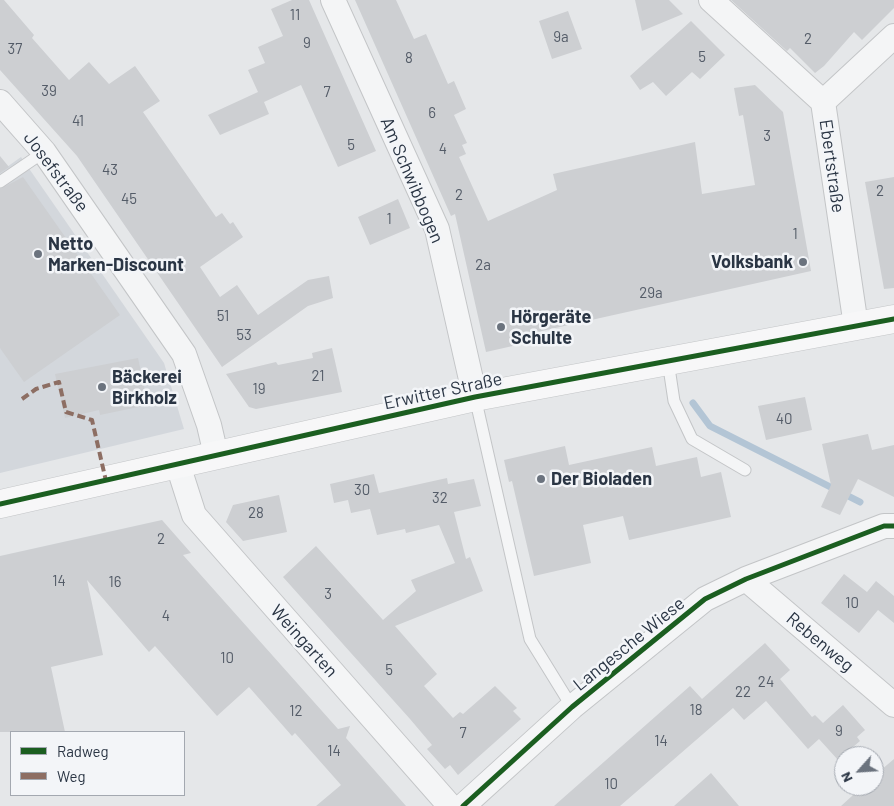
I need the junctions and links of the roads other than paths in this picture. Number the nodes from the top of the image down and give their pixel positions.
1 (333, 0) edge
2 (711, 0) edge
3 (894, 36) edge
4 (0, 102) edge
5 (823, 102) junction
6 (44, 152) junction
7 (0, 182) edge
8 (894, 319) edge
9 (856, 326) junction
10 (668, 361) junction
11 (475, 397) junction
12 (216, 455) junction
13 (178, 465) junction
14 (746, 470) dead end
15 (0, 504) edge
16 (894, 526) edge
17 (746, 579) junction
18 (894, 705) edge
19 (572, 707) junction
20 (450, 806) edge
21 (463, 806) edge

1 - 11 street, Am Schwibbogen
2 - 5 street
3 - 5 street, Ebertstraße
4 - 6 street, Josefstraße
5 - 9 street, Ebertstraße
6 - 7 lane
6 - 12 street, Josefstraße
8 - 9 street, Erwitter Straße
9 - 10 street, Erwitter Straße
10 - 11 street, Erwitter Straße
10 - 14 lane
11 - 12 street, Erwitter Straße
11 - 19 lane
12 - 13 street, Erwitter Straße
13 - 15 street, Erwitter Straße
13 - 20 street, Weingarten
16 - 17 street, Langesche Wiese
17 - 18 street, Rebenweg
17 - 19 street, Langesche Wiese
19 - 21 street, Langesche Wiese

